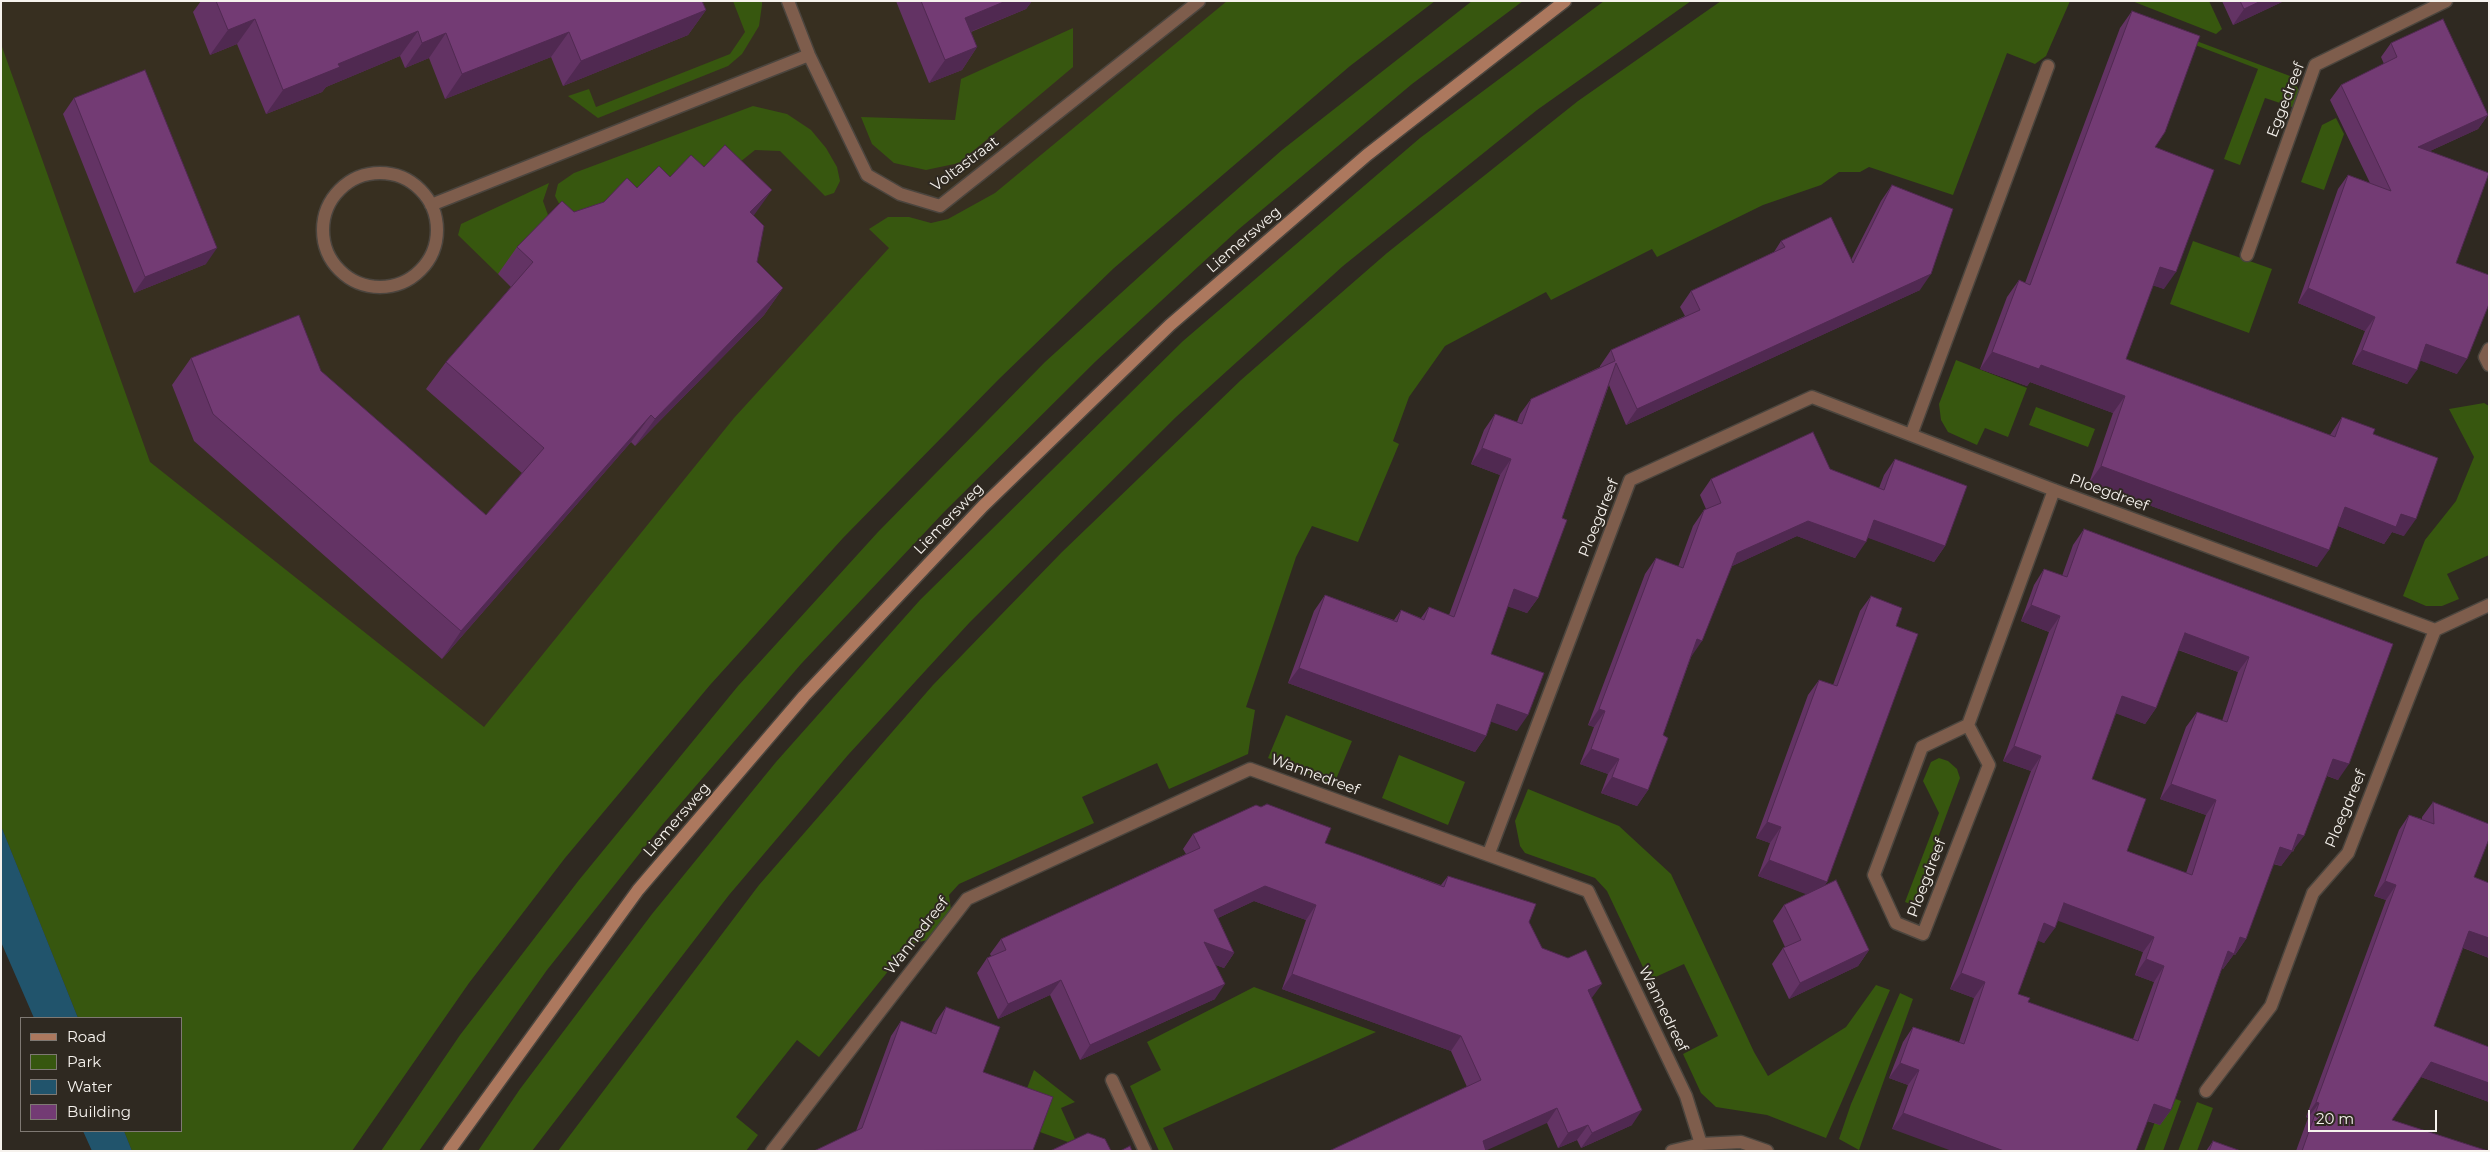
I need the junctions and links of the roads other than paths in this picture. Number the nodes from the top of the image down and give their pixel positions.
1 (788, 1) edge
2 (1199, 1) edge
3 (1565, 1) edge
4 (2446, 1) edge
5 (810, 55) junction
6 (2048, 66) dead end
7 (431, 205) junction
8 (2247, 255) dead end
9 (2489, 348) edge
10 (2489, 365) edge
11 (1912, 435) junction
12 (2054, 490) junction
13 (2489, 605) edge
14 (2435, 630) junction
15 (1968, 726) junction
16 (1489, 854) junction
17 (1112, 1080) dead end
18 (2206, 1091) dead end
19 (1702, 1144) junction
20 (450, 1151) edge
21 (772, 1151) edge
22 (1144, 1151) edge
23 (1672, 1151) edge
24 (1767, 1151) edge

1 - 5 street, Voltastraat
2 - 5 street, Voltastraat
3 - 20 main road, Liemersweg
4 - 8 street, Eggedreef
5 - 7 street
6 - 11 street
7 - 7 street
9 - 10 street
11 - 12 street, Ploegdreef
11 - 16 street, Ploegdreef
12 - 14 street, Ploegdreef
12 - 15 street, Ploegdreef
13 - 14 street
14 - 18 street, Ploegdreef
15 - 15 street, Ploegdreef
16 - 19 street, Wannedreef
16 - 21 street, Wannedreef
17 - 22 street
19 - 23 street
19 - 24 street

